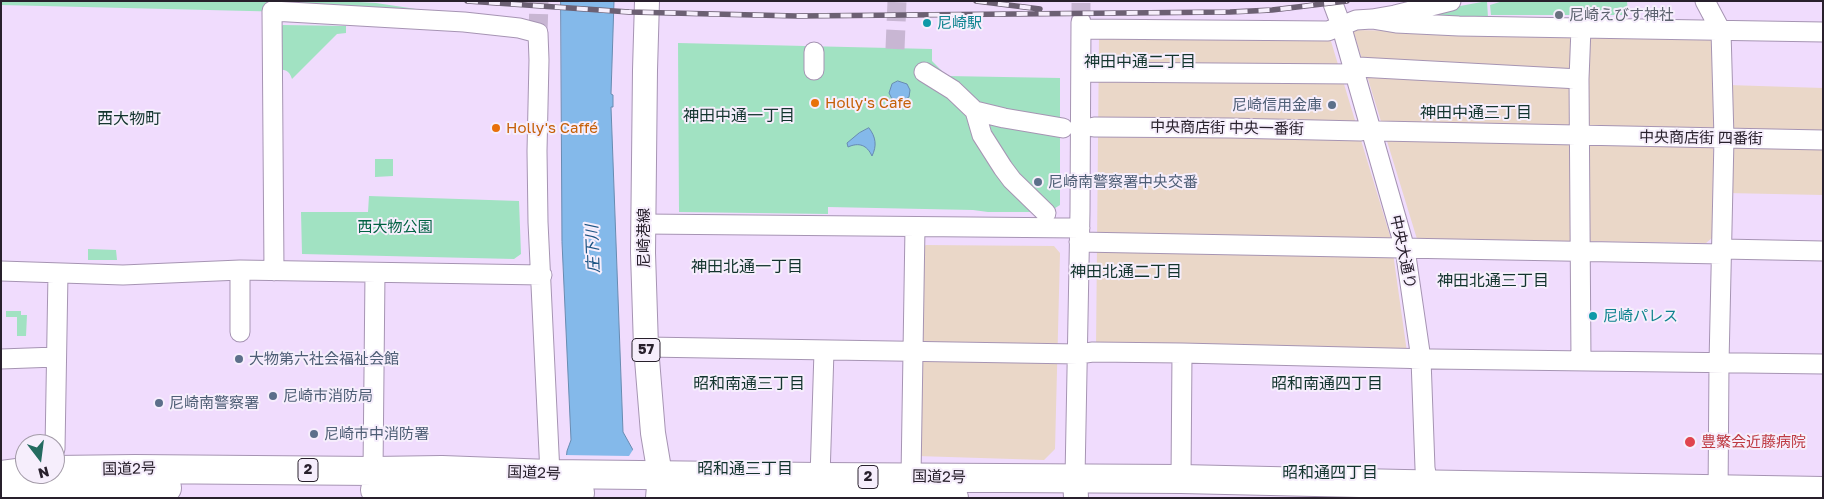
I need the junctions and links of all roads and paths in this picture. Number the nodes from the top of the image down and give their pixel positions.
1 (647, 1) edge
2 (1332, 1) edge
3 (1451, 1) edge
4 (1705, 1) edge
5 (1372, 19) junction
6 (1341, 25) junction
7 (1581, 28) junction
8 (1721, 31) junction
9 (1823, 32) edge
10 (1353, 71) junction
11 (924, 72) dead end
12 (1082, 72) junction
13 (1579, 79) junction
14 (975, 111) junction
15 (1094, 127) dead end
16 (1063, 128) dead end
17 (1580, 136) junction
18 (1724, 138) junction
19 (1823, 140) edge
20 (1046, 214) dead end
21 (644, 224) junction
22 (915, 228) junction
23 (1079, 235) junction
24 (1405, 249) junction
25 (1722, 251) junction
26 (1823, 251) edge
27 (1581, 252) junction
28 (240, 270) junction
29 (1, 271) edge
30 (274, 271) junction
31 (58, 273) junction
32 (376, 273) junction
33 (542, 275) junction
34 (240, 332) dead end
35 (646, 347) junction
36 (824, 351) junction
37 (913, 351) junction
38 (1182, 353) junction
39 (1078, 354) junction
40 (56, 357) junction
41 (1, 359) edge
42 (1421, 359) junction
43 (1581, 361) junction
44 (1718, 363) junction
45 (1823, 364) edge
46 (55, 434) edge
47 (373, 471) junction
48 (65, 472) edge
49 (15, 473) edge
50 (1, 474) edge
51 (820, 477) junction
52 (1181, 479) junction
53 (558, 480) junction
54 (135, 485) edge
55 (1075, 488) edge
56 (659, 489) edge
57 (911, 491) edge
58 (1433, 491) edge
59 (1823, 491) edge
60 (1718, 493) edge
61 (1, 496) edge
62 (954, 498) edge

1 - 21 main road, 尼崎港線 / 57
2 - 6 street, 中央大通り
3 - 5 street
4 - 8 street
5 - 6 street
5 - 7 street
6 - 10 street, 中央大通り
6 - 12 street
7 - 8 street
7 - 13 street
8 - 9 street
8 - 18 street
10 - 12 street
10 - 13 street
10 - 24 street, 中央大通り
11 - 14 street
12 - 23 street
13 - 17 street
14 - 16 street
14 - 20 street
15 - 17 street, 中央商店街 中央一番街
17 - 18 street, 中央商店街 四番街
17 - 27 street
18 - 19 street, 中央商店街 四番街
18 - 25 street
21 - 22 street
21 - 35 main road, 尼崎港線 / 57
22 - 23 street
22 - 37 street
23 - 24 street
23 - 39 street
24 - 27 street
24 - 42 street, 中央大通り
25 - 26 street
25 - 27 street
25 - 44 street
27 - 43 street
28 - 30 street
28 - 31 street
28 - 34 street
29 - 31 street
30 - 32 street
30 - 33 street
31 - 40 street
32 - 33 street
32 - 47 street
33 - 53 street
35 - 36 street
35 - 56 main road, 尼崎港線 / 57
36 - 37 street
36 - 51 street
37 - 39 street
37 - 57 street
38 - 39 street
38 - 42 street
38 - 52 street
39 - 55 street
40 - 41 street
40 - 46 street
42 - 43 street
42 - 58 street, 中央大通り
43 - 44 street
44 - 45 street
44 - 60 street
47 - 53 highway, 国道2号 / 2
47 - 54 highway, 国道2号 / 2
48 - 54 highway, 国道2号 / 2
49 - 50 highway
51 - 56 highway, 国道2号 / 2
51 - 57 highway, 国道2号 / 2
52 - 55 highway, 国道2号 / 2
52 - 58 highway, 国道2号 / 2
53 - 54 highway, 国道2号 / 2
53 - 56 highway, 国道2号 / 2
54 - 61 highway, 国道2号 / 2
55 - 57 highway, 国道2号 / 2
56 - 57 highway, 国道2号 / 2
57 - 62 highway, 国道2号 / 2
58 - 60 highway, 国道2号 / 2
59 - 60 highway, 国道2号 / 2

